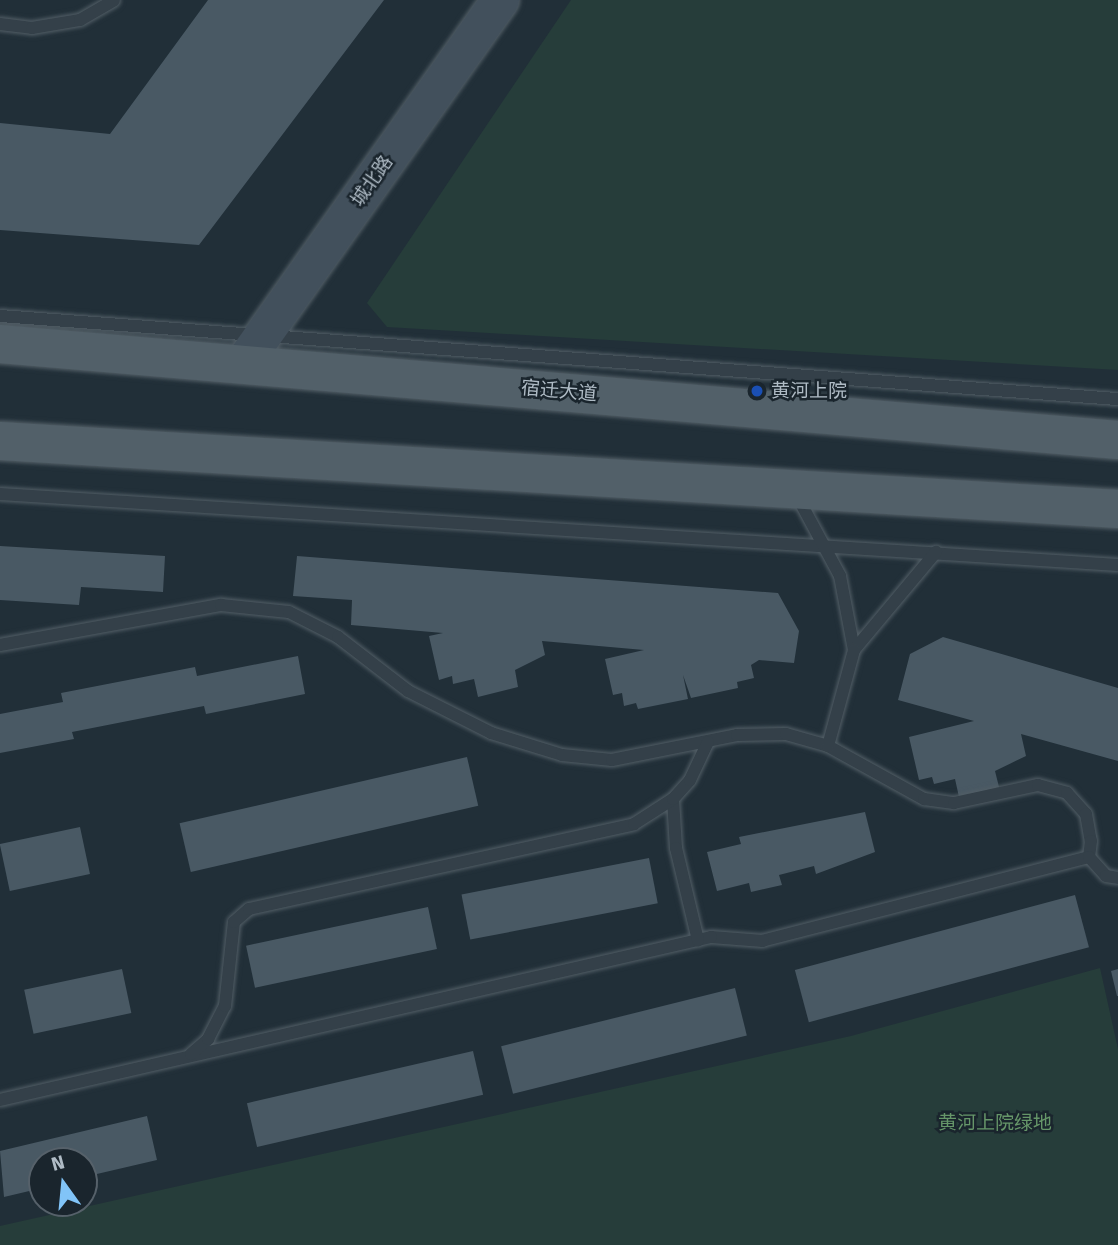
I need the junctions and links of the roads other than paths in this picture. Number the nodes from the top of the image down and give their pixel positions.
1 (114, 0) edge
2 (500, 0) edge
3 (0, 24) edge
4 (0, 316) edge
5 (0, 344) edge
6 (253, 348) junction
7 (1118, 399) edge
8 (1118, 440) edge
9 (0, 441) edge
10 (793, 490) junction
11 (0, 494) edge
12 (1118, 509) edge
13 (825, 545) junction
14 (936, 552) junction
15 (1118, 565) edge
16 (0, 645) edge
17 (854, 650) junction
18 (708, 742) junction
19 (828, 746) junction
20 (673, 799) junction
21 (1089, 857) junction
22 (1118, 878) edge
23 (698, 940) junction
24 (188, 1057) junction
25 (0, 1100) edge

1 - 3 lane
2 - 6 street, 城北路
4 - 6 lane
5 - 6 main road, 宿迁大道
6 - 7 lane
6 - 8 main road, 宿迁大道
9 - 10 main road
10 - 12 main road
10 - 13 lane
11 - 13 lane
13 - 14 lane
13 - 17 lane
14 - 15 lane
14 - 17 lane
16 - 18 lane
17 - 19 lane
18 - 19 lane
18 - 20 lane
19 - 21 lane
20 - 23 lane
20 - 24 lane
21 - 22 lane
21 - 23 lane
23 - 24 lane
24 - 25 lane

